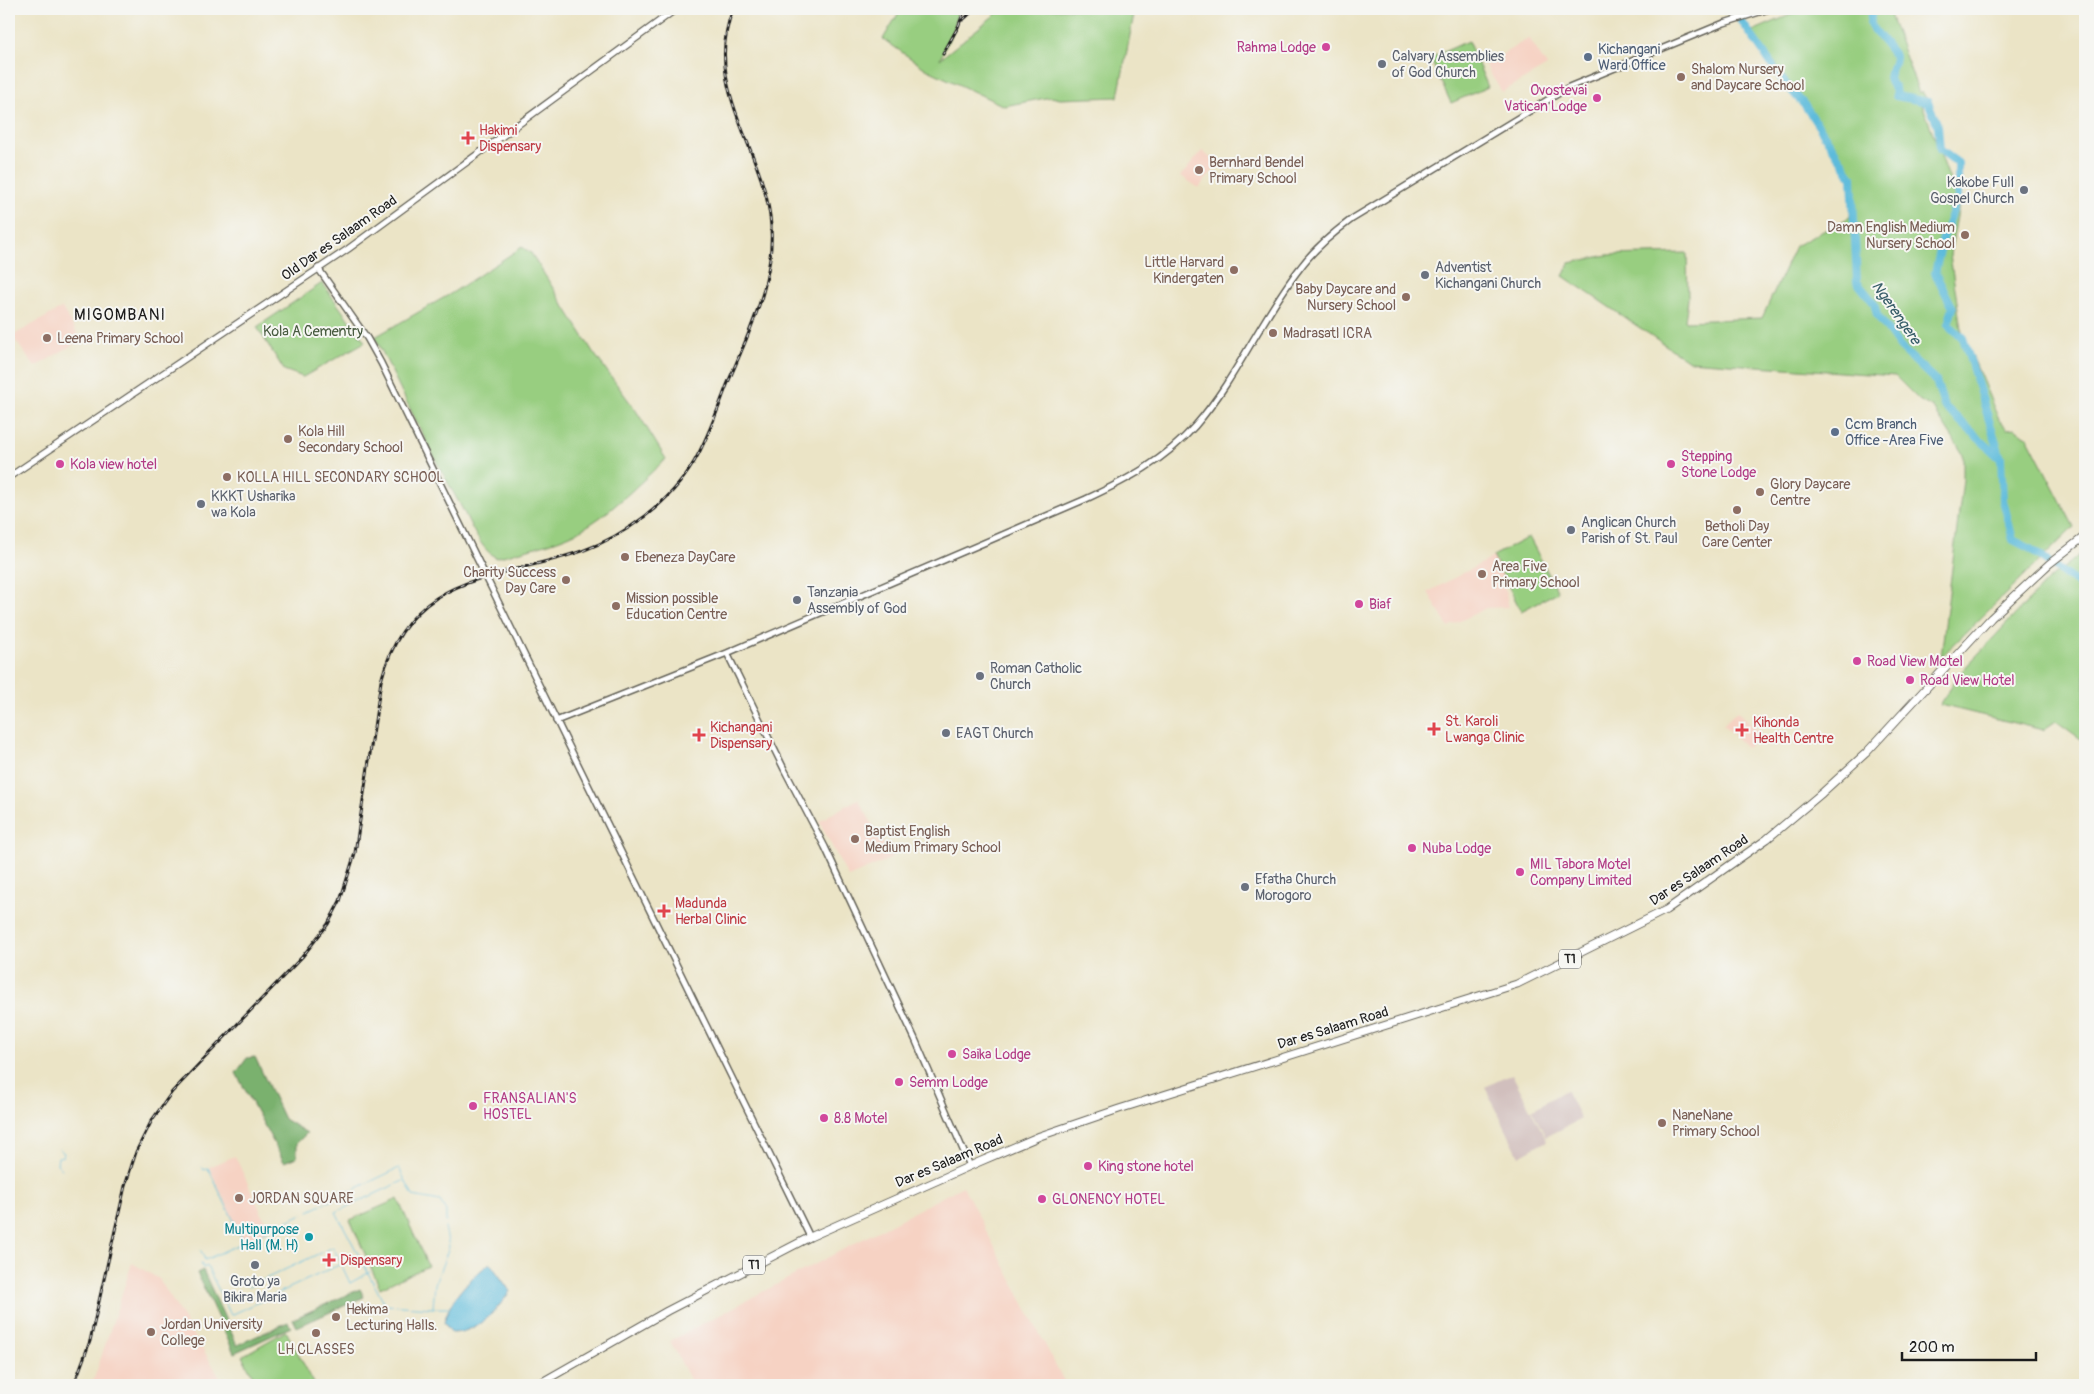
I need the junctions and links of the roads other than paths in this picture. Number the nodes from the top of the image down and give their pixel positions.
1 (676, 9) edge
2 (1769, 9) edge
3 (318, 268) junction
4 (9, 477) edge
5 (2085, 536) edge
6 (727, 653) junction
7 (556, 720) junction
8 (970, 1166) junction
9 (810, 1237) junction
10 (537, 1385) edge

1 - 3 main road, Old Dar es Salaam Road
2 - 6 street
3 - 4 main road, Old Dar es Salaam Road
3 - 7 street
5 - 8 highway, Dar es Salaam Road / T1
6 - 7 street
6 - 8 street
7 - 9 street
8 - 9 highway, Dar es Salaam Road / T1
9 - 10 highway, Dar es Salaam Road / T1

